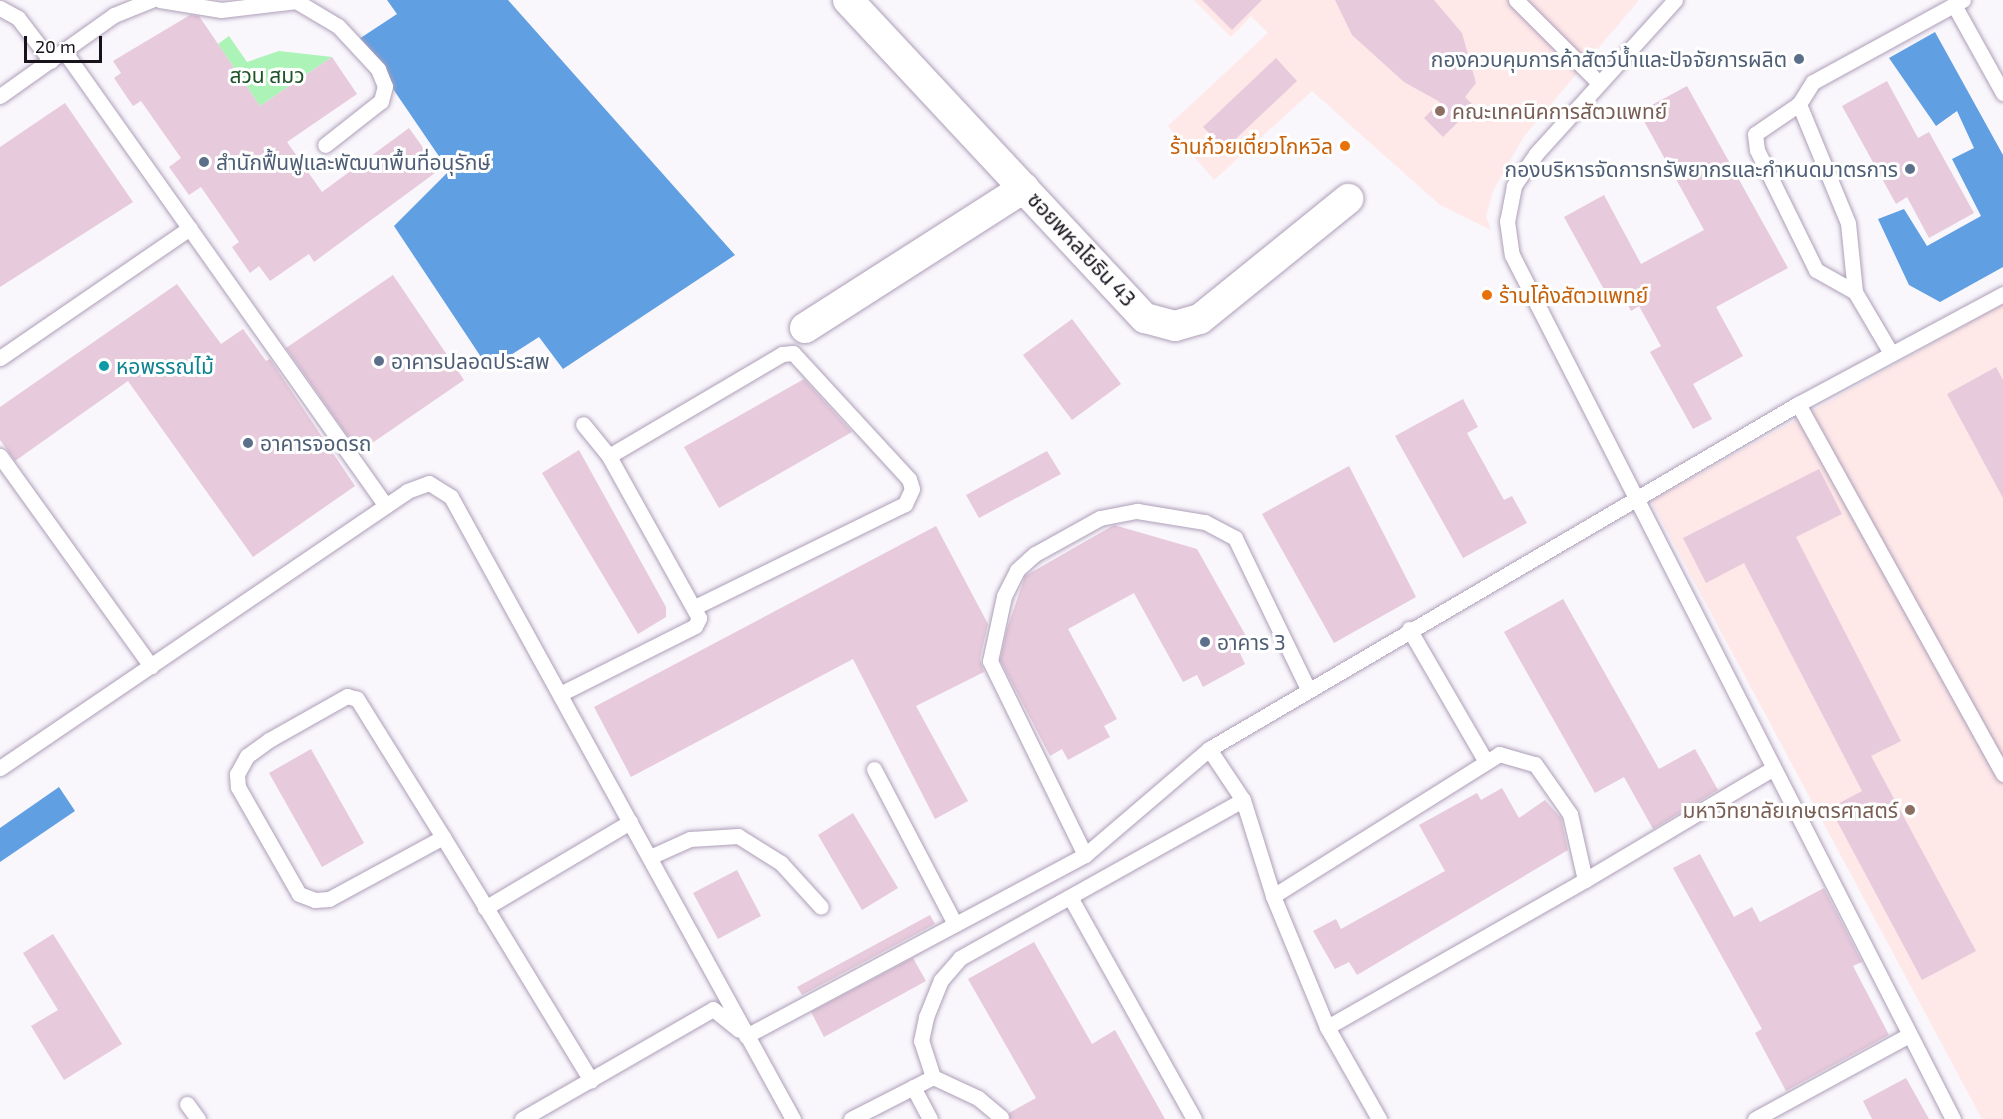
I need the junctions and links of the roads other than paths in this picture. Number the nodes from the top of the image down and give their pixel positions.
1 (151, 0) edge
2 (160, 0) edge
3 (848, 0) edge
4 (1516, 0) edge
5 (1675, 0) edge
6 (1959, 2) edge
7 (0, 8) edge
8 (64, 51) junction
9 (51, 61) junction
10 (1598, 82) junction
11 (2003, 93) edge
12 (0, 96) edge
13 (1799, 104) junction
14 (326, 145) dead end
15 (1024, 188) junction
16 (1348, 199) dead end
17 (190, 228) junction
18 (1855, 292) junction
19 (2003, 294) edge
20 (805, 328) dead end
21 (1891, 353) junction
22 (0, 358) edge
23 (1798, 404) junction
24 (583, 424) dead end
25 (0, 456) edge
26 (609, 456) junction
27 (1635, 501) junction
28 (386, 506) junction
29 (694, 607) junction
30 (1409, 629) junction
31 (151, 666) junction
32 (1308, 689) junction
33 (560, 694) junction
34 (1209, 749) junction
35 (1485, 760) junction
36 (0, 768) edge
37 (874, 769) dead end
38 (1772, 769) junction
39 (2003, 774) edge
40 (1243, 800) junction
41 (630, 822) junction
42 (443, 837) junction
43 (1085, 855) junction
44 (650, 857) junction
45 (1585, 880) junction
46 (1273, 896) junction
47 (1070, 897) junction
48 (821, 907) dead end
49 (485, 908) junction
50 (955, 924) junction
51 (1327, 1028) junction
52 (746, 1035) junction
53 (1906, 1036) junction
54 (933, 1077) junction
55 (591, 1080) junction
56 (913, 1087) junction
57 (187, 1104) dead end
58 (1001, 1117) dead end
59 (198, 1119) edge
60 (522, 1119) edge
61 (793, 1119) edge
62 (851, 1119) edge
63 (930, 1119) edge
64 (1194, 1119) edge
65 (1379, 1119) edge
66 (1755, 1119) edge
67 (1953, 1119) edge

1 - 8 lane
2 - 14 lane
3 - 15 street, ซอยพหลโยธิน 43
4 - 10 lane
5 - 10 lane
6 - 11 lane
6 - 13 lane
7 - 9 lane
8 - 9 lane
8 - 17 lane
9 - 12 lane
10 - 27 lane
13 - 18 lane
13 - 18 lane
15 - 16 street, ซอยพหลโยธิน 43
15 - 20 street
17 - 22 lane
17 - 28 lane
18 - 21 lane
19 - 21 lane
21 - 23 lane
23 - 27 lane
23 - 39 lane
24 - 26 lane
25 - 31 lane
26 - 29 lane
26 - 29 lane
27 - 30 lane
27 - 38 lane
28 - 31 lane
28 - 33 lane
29 - 33 lane
30 - 32 lane
30 - 35 lane
31 - 36 lane
32 - 34 lane
32 - 43 lane
33 - 41 lane
34 - 40 lane
34 - 43 lane
35 - 45 lane
35 - 46 lane
37 - 50 lane
38 - 45 lane
38 - 53 lane
40 - 46 lane
40 - 47 lane
41 - 44 lane
41 - 49 lane
42 - 42 lane
42 - 49 lane
43 - 50 lane
44 - 48 lane
44 - 52 lane
45 - 51 lane
46 - 51 lane
47 - 54 lane
47 - 64 lane
49 - 55 lane
50 - 52 lane
51 - 65 lane
52 - 55 lane
52 - 61 lane
53 - 66 lane
53 - 67 lane
54 - 56 lane
54 - 58 lane
55 - 60 lane
56 - 62 lane
56 - 63 lane
57 - 59 lane

